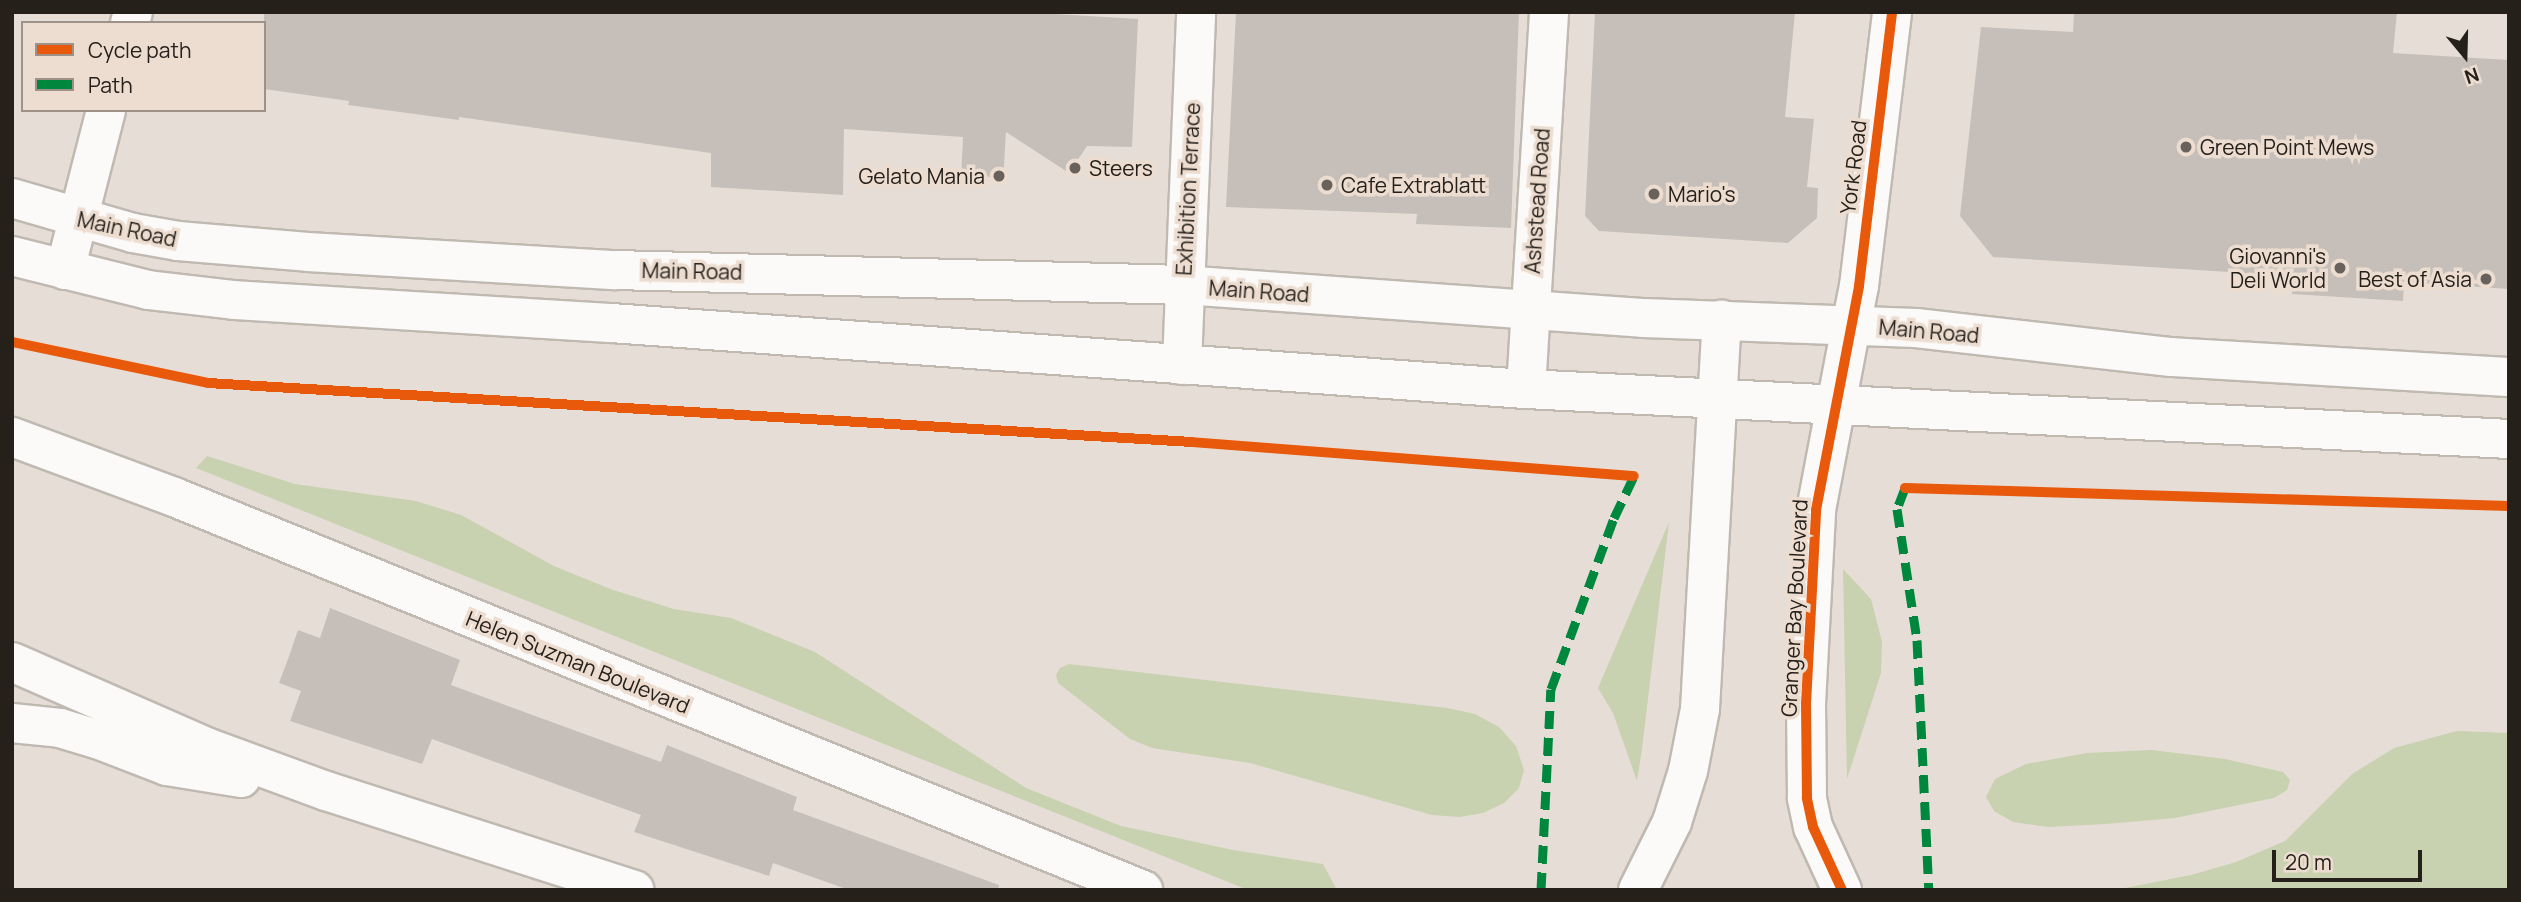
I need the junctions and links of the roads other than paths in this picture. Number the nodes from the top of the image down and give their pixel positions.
1 (1196, 12) edge
2 (1549, 12) edge
3 (1892, 12) edge
4 (105, 112) edge
5 (12, 198) edge
6 (78, 219) junction
7 (12, 256) edge
8 (65, 270) junction
9 (615, 270) junction
10 (1183, 285) junction
11 (1530, 310) junction
12 (1722, 320) junction
13 (611, 323) junction
14 (1851, 326) junction
15 (1182, 365) junction
16 (2509, 377) edge
17 (1526, 389) junction
18 (1717, 400) junction
19 (1836, 407) junction
20 (12, 437) edge
21 (2509, 439) edge
22 (12, 662) edge
23 (12, 723) edge
24 (326, 791) junction
25 (634, 890) edge
26 (1143, 890) edge
27 (1638, 890) edge
28 (1842, 890) edge

1 - 10 main road, Exhibition Terrace
2 - 11 main road, Ashstead Road
3 - 14 main road, York Road
4 - 6 main road
5 - 6 main road, Main Road
6 - 8 main road
6 - 9 main road, Main Road
7 - 8 main road
8 - 13 main road
9 - 10 main road, Main Road
9 - 13 main road
10 - 11 main road, Main Road
10 - 15 main road, Exhibition Terrace
11 - 12 main road, Main Road
11 - 17 main road, Ashstead Road
12 - 14 main road, Main Road
12 - 18 main road
13 - 15 main road
14 - 16 main road, Main Road
14 - 19 main road, Granger Bay Boulevard
15 - 17 main road
17 - 18 main road
18 - 19 main road
18 - 27 main road
19 - 21 main road
19 - 28 main road, Granger Bay Boulevard
20 - 26 main road, Helen Suzman Boulevard
22 - 24 main road
23 - 24 main road
24 - 25 main road

